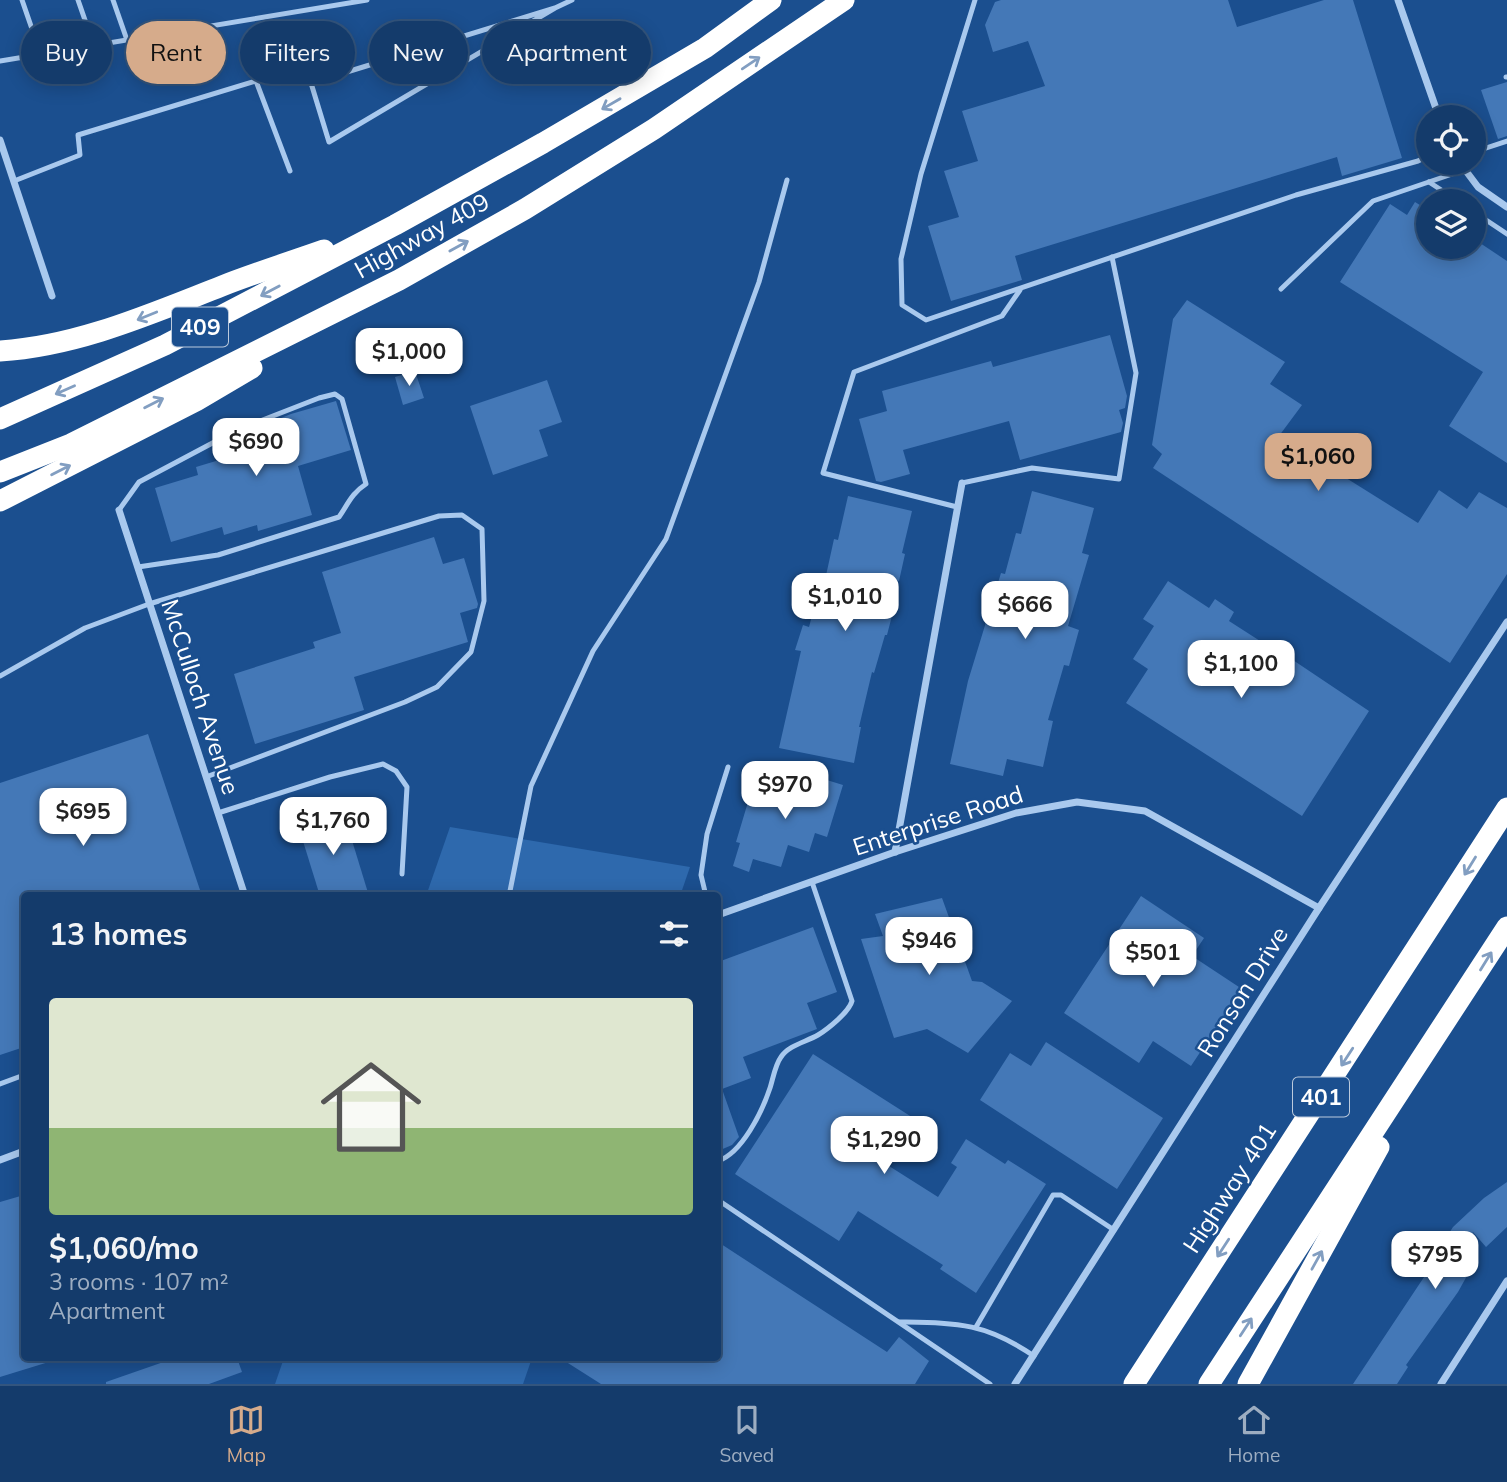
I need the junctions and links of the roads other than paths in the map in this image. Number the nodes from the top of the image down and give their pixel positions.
1 (22, 0) edge
2 (78, 0) edge
3 (113, 0) edge
4 (366, 0) edge
5 (572, 0) edge
6 (771, 0) edge
7 (844, 0) edge
8 (975, 0) edge
9 (1398, 0) edge
10 (555, 8) junction
11 (29, 21) edge
12 (85, 21) edge
13 (226, 23) edge
14 (126, 37) edge
15 (21, 58) edge
16 (0, 61) edge
17 (1435, 105) edge
18 (0, 141) edge
19 (1507, 141) edge
20 (1486, 148) edge
21 (1416, 162) edge
22 (290, 171) dead end
23 (1443, 175) edge
24 (1468, 175) edge
25 (787, 180) dead end
26 (14, 181) junction
27 (1428, 181) junction
28 (1440, 189) edge
29 (1507, 207) edge
30 (1486, 220) edge
31 (395, 225) junction
32 (1507, 234) edge
33 (1112, 257) junction
34 (399, 280) junction
35 (1021, 288) junction
36 (1280, 289) dead end
37 (52, 296) dead end
38 (0, 351) edge
39 (0, 419) edge
40 (0, 472) edge
41 (962, 483) joint
42 (0, 501) edge
43 (957, 506) junction
44 (119, 510) joint
45 (138, 567) junction
46 (149, 604) junction
47 (1507, 622) edge
48 (0, 676) edge
49 (728, 767) dead end
50 (206, 777) junction
51 (1507, 808) edge
52 (218, 813) junction
53 (895, 852) junction
54 (402, 874) dead end
55 (812, 882) junction
56 (244, 892) edge
57 (510, 892) edge
58 (705, 892) edge
59 (1319, 908) junction
60 (721, 914) edge
61 (1507, 927) edge
62 (1464, 995) junction
63 (21, 1076) edge
64 (0, 1084) edge
65 (21, 1152) edge
66 (0, 1160) edge
67 (721, 1160) edge
68 (721, 1202) edge
69 (1114, 1230) junction
70 (1507, 1281) edge
71 (899, 1322) junction
72 (976, 1328) junction
73 (1034, 1356) junction
74 (990, 1384) edge
75 (1015, 1384) edge
76 (1134, 1384) edge
77 (1209, 1384) edge
78 (1248, 1384) edge
79 (1441, 1384) edge

1 - 11 lane
2 - 12 lane
3 - 14 lane
4 - 13 lane
5 - 10 lane
6 -> 31 highway, Highway 409 / 409
34 -> 7 highway, Highway 409 / 409
8 - 35 lane
9 - 17 street
10 - 10 lane
15 - 16 lane
18 - 26 street
19 - 20 lane
21 - 33 lane
22 - 26 lane
23 - 27 lane
24 - 29 street
25 - 57 lane
26 - 37 street
27 - 28 lane
27 - 36 lane
30 - 32 lane
31 -> 38 highway
31 -> 39 highway, Highway 409 / 409
33 - 35 lane
33 - 41 lane
40 -> 34 highway, Highway 409 / 409
42 -> 34 highway
35 - 43 lane
41 - 43 street
43 - 53 street
44 - 45 street, McCulloch Avenue
44 - 45 lane
45 - 46 street, McCulloch Avenue
46 - 48 lane
46 - 50 street, McCulloch Avenue
46 - 50 lane
47 - 59 street, Ronson Drive
49 - 58 lane
50 - 52 street, McCulloch Avenue
51 -> 76 highway, Highway 401 / 401
52 - 54 lane
52 - 56 street, McCulloch Avenue
53 - 55 street, Enterprise Road
53 - 59 street, Enterprise Road
55 - 60 street, Enterprise Road
55 - 67 lane
59 - 69 street, Ronson Drive
62 -> 61 highway, 401
77 -> 62 highway, 401
78 -> 62 highway
63 - 64 lane
65 - 66 street
68 - 71 lane
69 - 72 lane
69 - 73 street, Ronson Drive
70 - 79 street
71 - 72 lane
71 - 74 lane
72 - 73 lane
73 - 75 street, Ronson Drive

